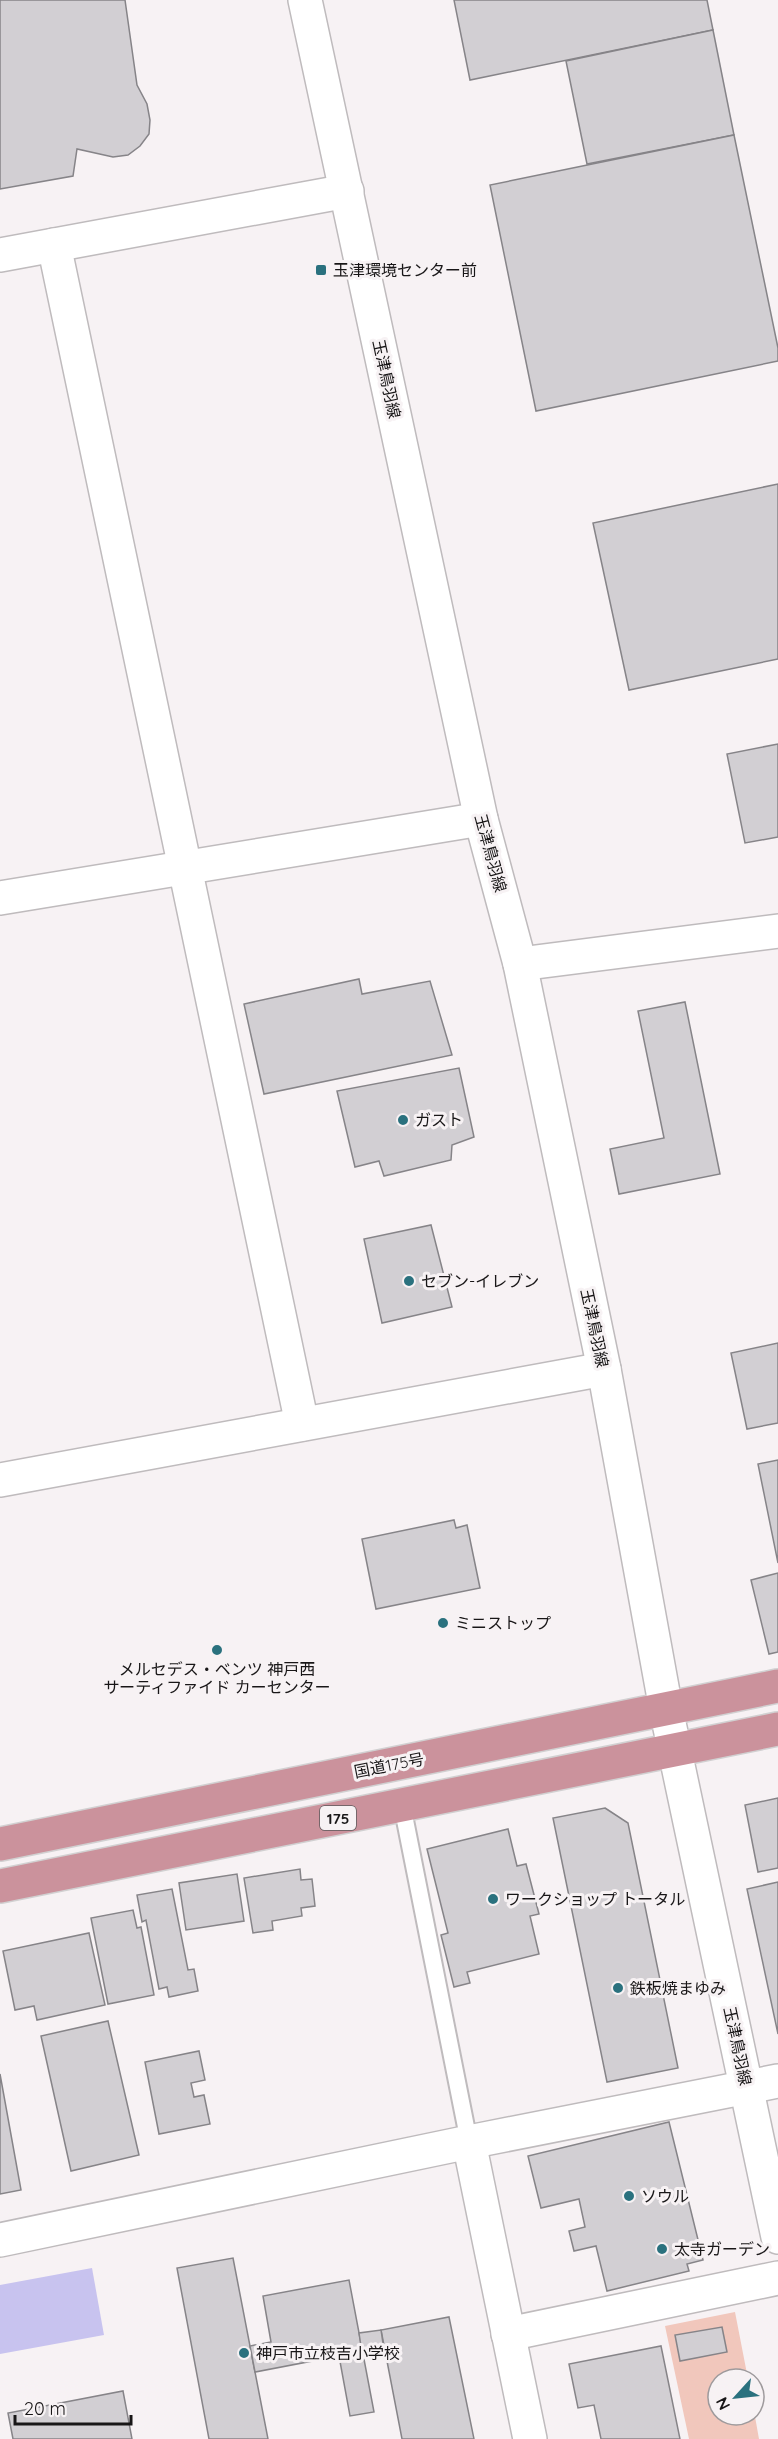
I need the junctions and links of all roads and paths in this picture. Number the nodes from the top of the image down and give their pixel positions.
1 (305, 0) edge
2 (347, 191) junction
3 (54, 245) junction
4 (0, 255) edge
5 (481, 819) junction
6 (187, 868) junction
7 (0, 898) edge
8 (778, 931) edge
9 (520, 964) junction
10 (604, 1369) junction
11 (302, 1424) junction
12 (0, 1480) edge
13 (778, 1686) edge
14 (666, 1709) junction
15 (778, 1729) edge
16 (676, 1750) junction
17 (402, 1805) junction
18 (0, 1844) edge
19 (0, 1886) edge
20 (763, 2084) edge
21 (469, 2142) junction
22 (778, 2236) edge
23 (0, 2240) edge
24 (778, 2278) edge
25 (508, 2334) junction
26 (530, 2439) edge

1 - 2 street, 玉津鳥羽線
2 - 3 street
2 - 5 street, 玉津鳥羽線
3 - 4 street
3 - 6 street
5 - 6 street
5 - 9 street, 玉津鳥羽線
6 - 7 street
6 - 11 street
8 - 9 street
9 - 10 street, 玉津鳥羽線
10 - 11 street
10 - 14 street, 玉津鳥羽線
11 - 12 street
13 - 14 highway, 国道175号
14 - 16 street, 玉津鳥羽線
14 - 18 highway, 国道175号
15 - 16 highway, 175
16 - 17 highway, 175
16 - 20 street, 玉津鳥羽線
17 - 19 highway, 175
17 - 21 lane
20 - 21 street
20 - 22 street, 玉津鳥羽線
21 - 23 street
21 - 25 street
24 - 25 street
25 - 26 street

